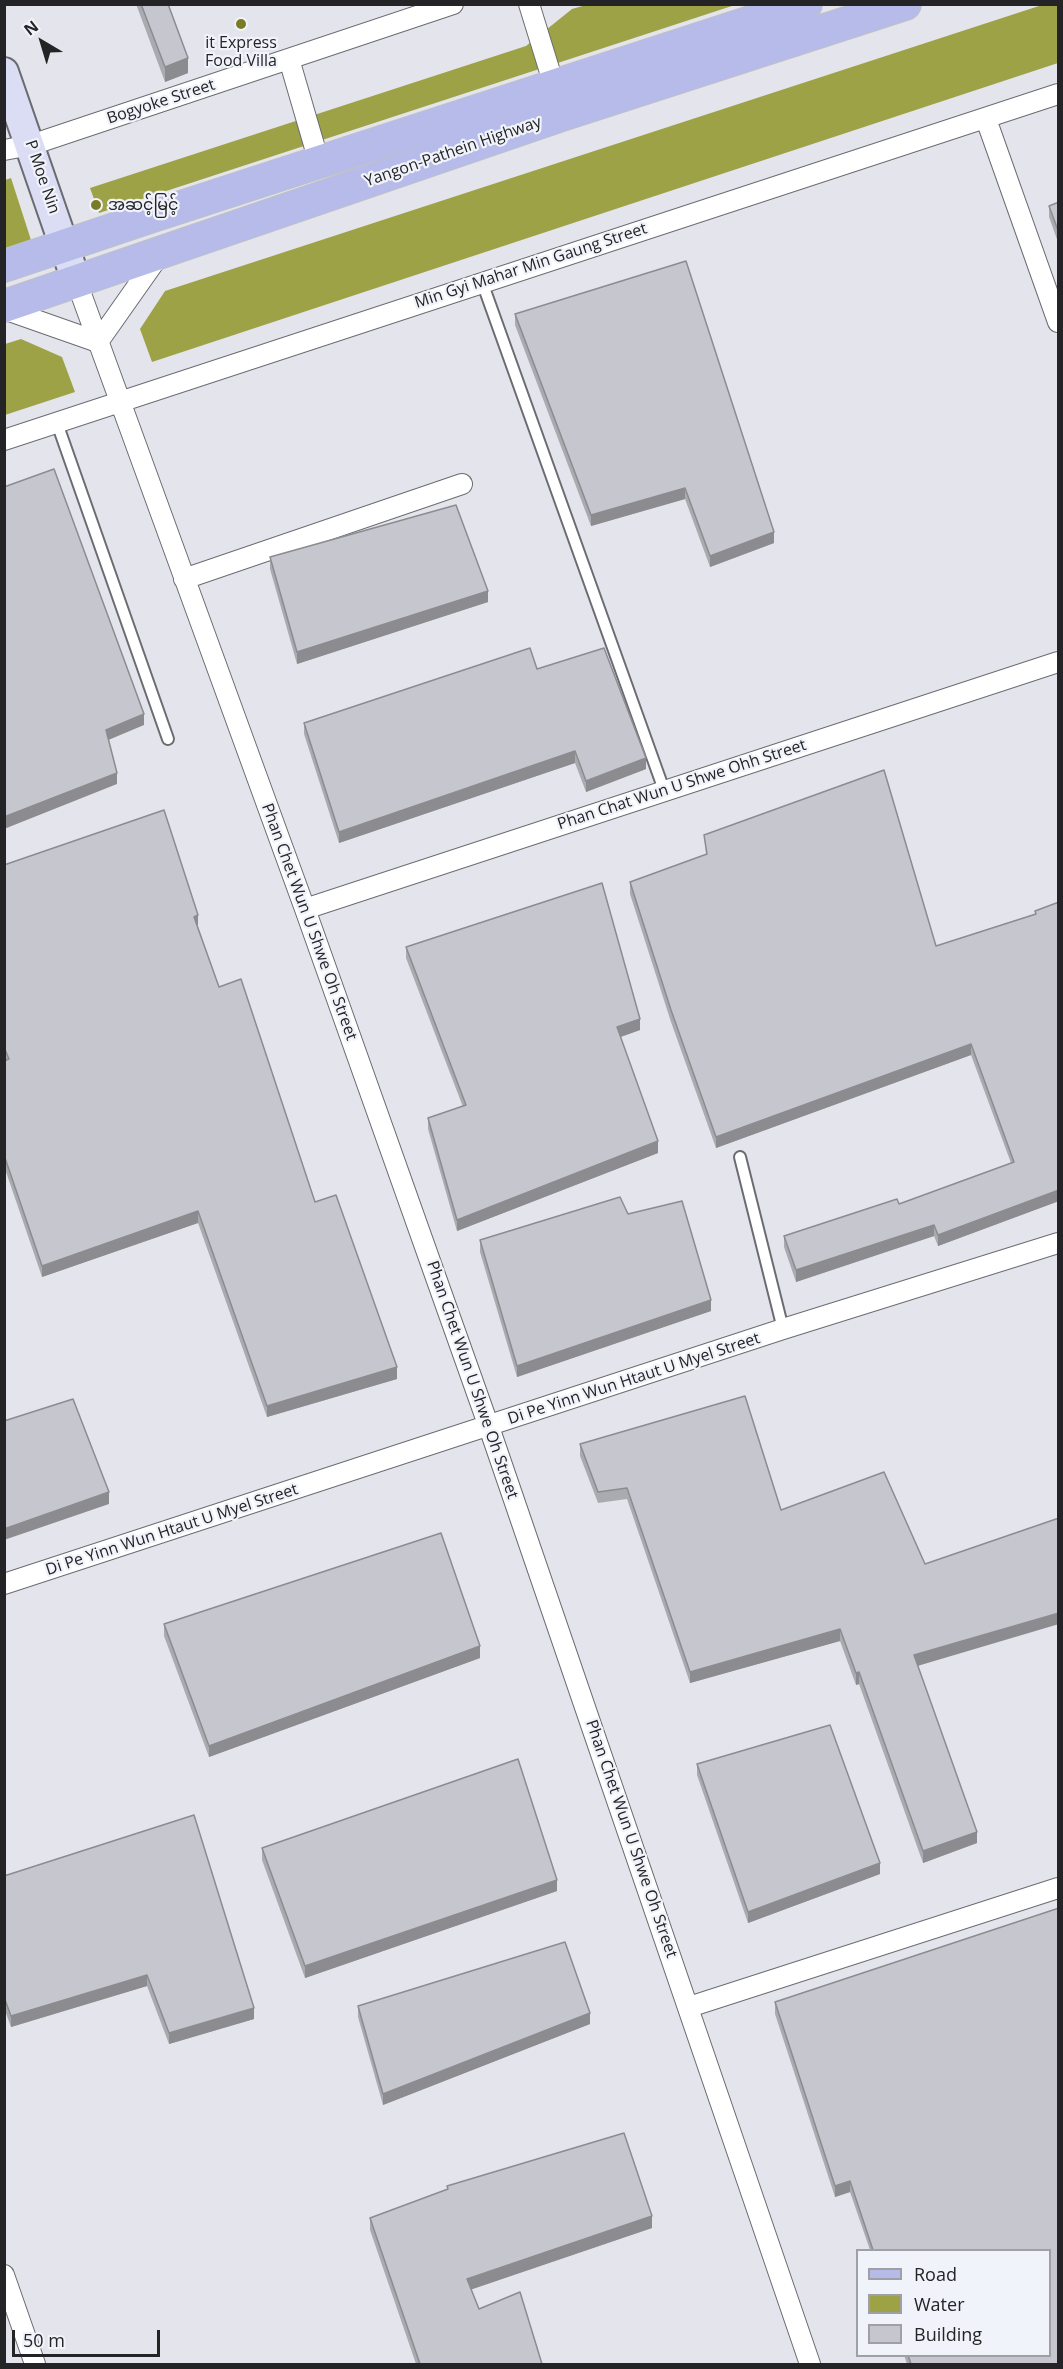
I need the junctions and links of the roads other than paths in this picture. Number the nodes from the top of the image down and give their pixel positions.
1 (453, 4) edge
2 (806, 4) edge
3 (905, 4) edge
4 (529, 5) edge
5 (289, 59) junction
6 (4, 72) edge
7 (553, 81) junction
8 (1059, 94) edge
9 (986, 119) junction
10 (18, 147) edge
11 (318, 159) junction
12 (64, 245) junction
13 (161, 252) junction
14 (4, 266) edge
15 (482, 282) junction
16 (77, 283) junction
17 (4, 308) edge
18 (1059, 322) edge
19 (98, 342) junction
20 (120, 401) junction
21 (57, 423) junction
22 (4, 440) edge
23 (462, 484) dead end
24 (184, 579) junction
25 (1059, 662) edge
26 (168, 739) dead end
27 (664, 790) junction
28 (305, 909) junction
29 (740, 1157) dead end
30 (1059, 1243) edge
31 (783, 1329) junction
32 (489, 1427) junction
33 (4, 1584) edge
34 (1059, 1888) edge
35 (689, 2007) junction
36 (5, 2281) edge
37 (35, 2364) edge
38 (810, 2364) edge

1 - 5 street, Bogyoke Street
2 - 7 main road, Yangon-Pathein Highway
3 - 13 main road, Yangon-Pathein Highway
4 - 7 street
5 - 10 street, Bogyoke Street
5 - 11 street
6 - 10 street, P Moe Nin
7 - 11 main road, Yangon-Pathein Highway
8 - 9 street, Min Gyi Mahar Min Gaung Street
9 - 15 street, Min Gyi Mahar Min Gaung Street
9 - 18 street
10 - 12 street, P Moe Nin
11 - 12 main road, Yangon-Pathein Highway
12 - 14 main road, Yangon-Pathein Highway
12 - 16 street, P Moe Nin
13 - 16 main road, Yangon-Pathein Highway
13 - 19 street
15 - 20 street, Min Gyi Mahar Min Gaung Street
15 - 27 lane
16 - 17 main road, Yangon-Pathein Highway
16 - 19 street, Phan Chet Wun U Shwe Oh Street
17 - 19 street
19 - 20 street, Phan Chet Wun U Shwe Oh Street
20 - 21 street, Min Gyi Mahar Min Gaung Street
20 - 24 street, Phan Chet Wun U Shwe Oh Street
21 - 22 street, Min Gyi Mahar Min Gaung Street
21 - 26 lane
23 - 24 street
24 - 28 street, Phan Chet Wun U Shwe Oh Street
25 - 27 street, Phan Chat Wun U Shwe Ohh Street
27 - 28 street, Phan Chat Wun U Shwe Ohh Street
28 - 32 street, Phan Chet Wun U Shwe Oh Street
29 - 31 lane
30 - 31 street, Di Pe Yinn Wun Htaut U Myel Street
31 - 32 street, Di Pe Yinn Wun Htaut U Myel Street
32 - 33 street, Di Pe Yinn Wun Htaut U Myel Street
32 - 35 street, Phan Chet Wun U Shwe Oh Street
34 - 35 street
35 - 38 street, Phan Chet Wun U Shwe Oh Street
36 - 37 street

